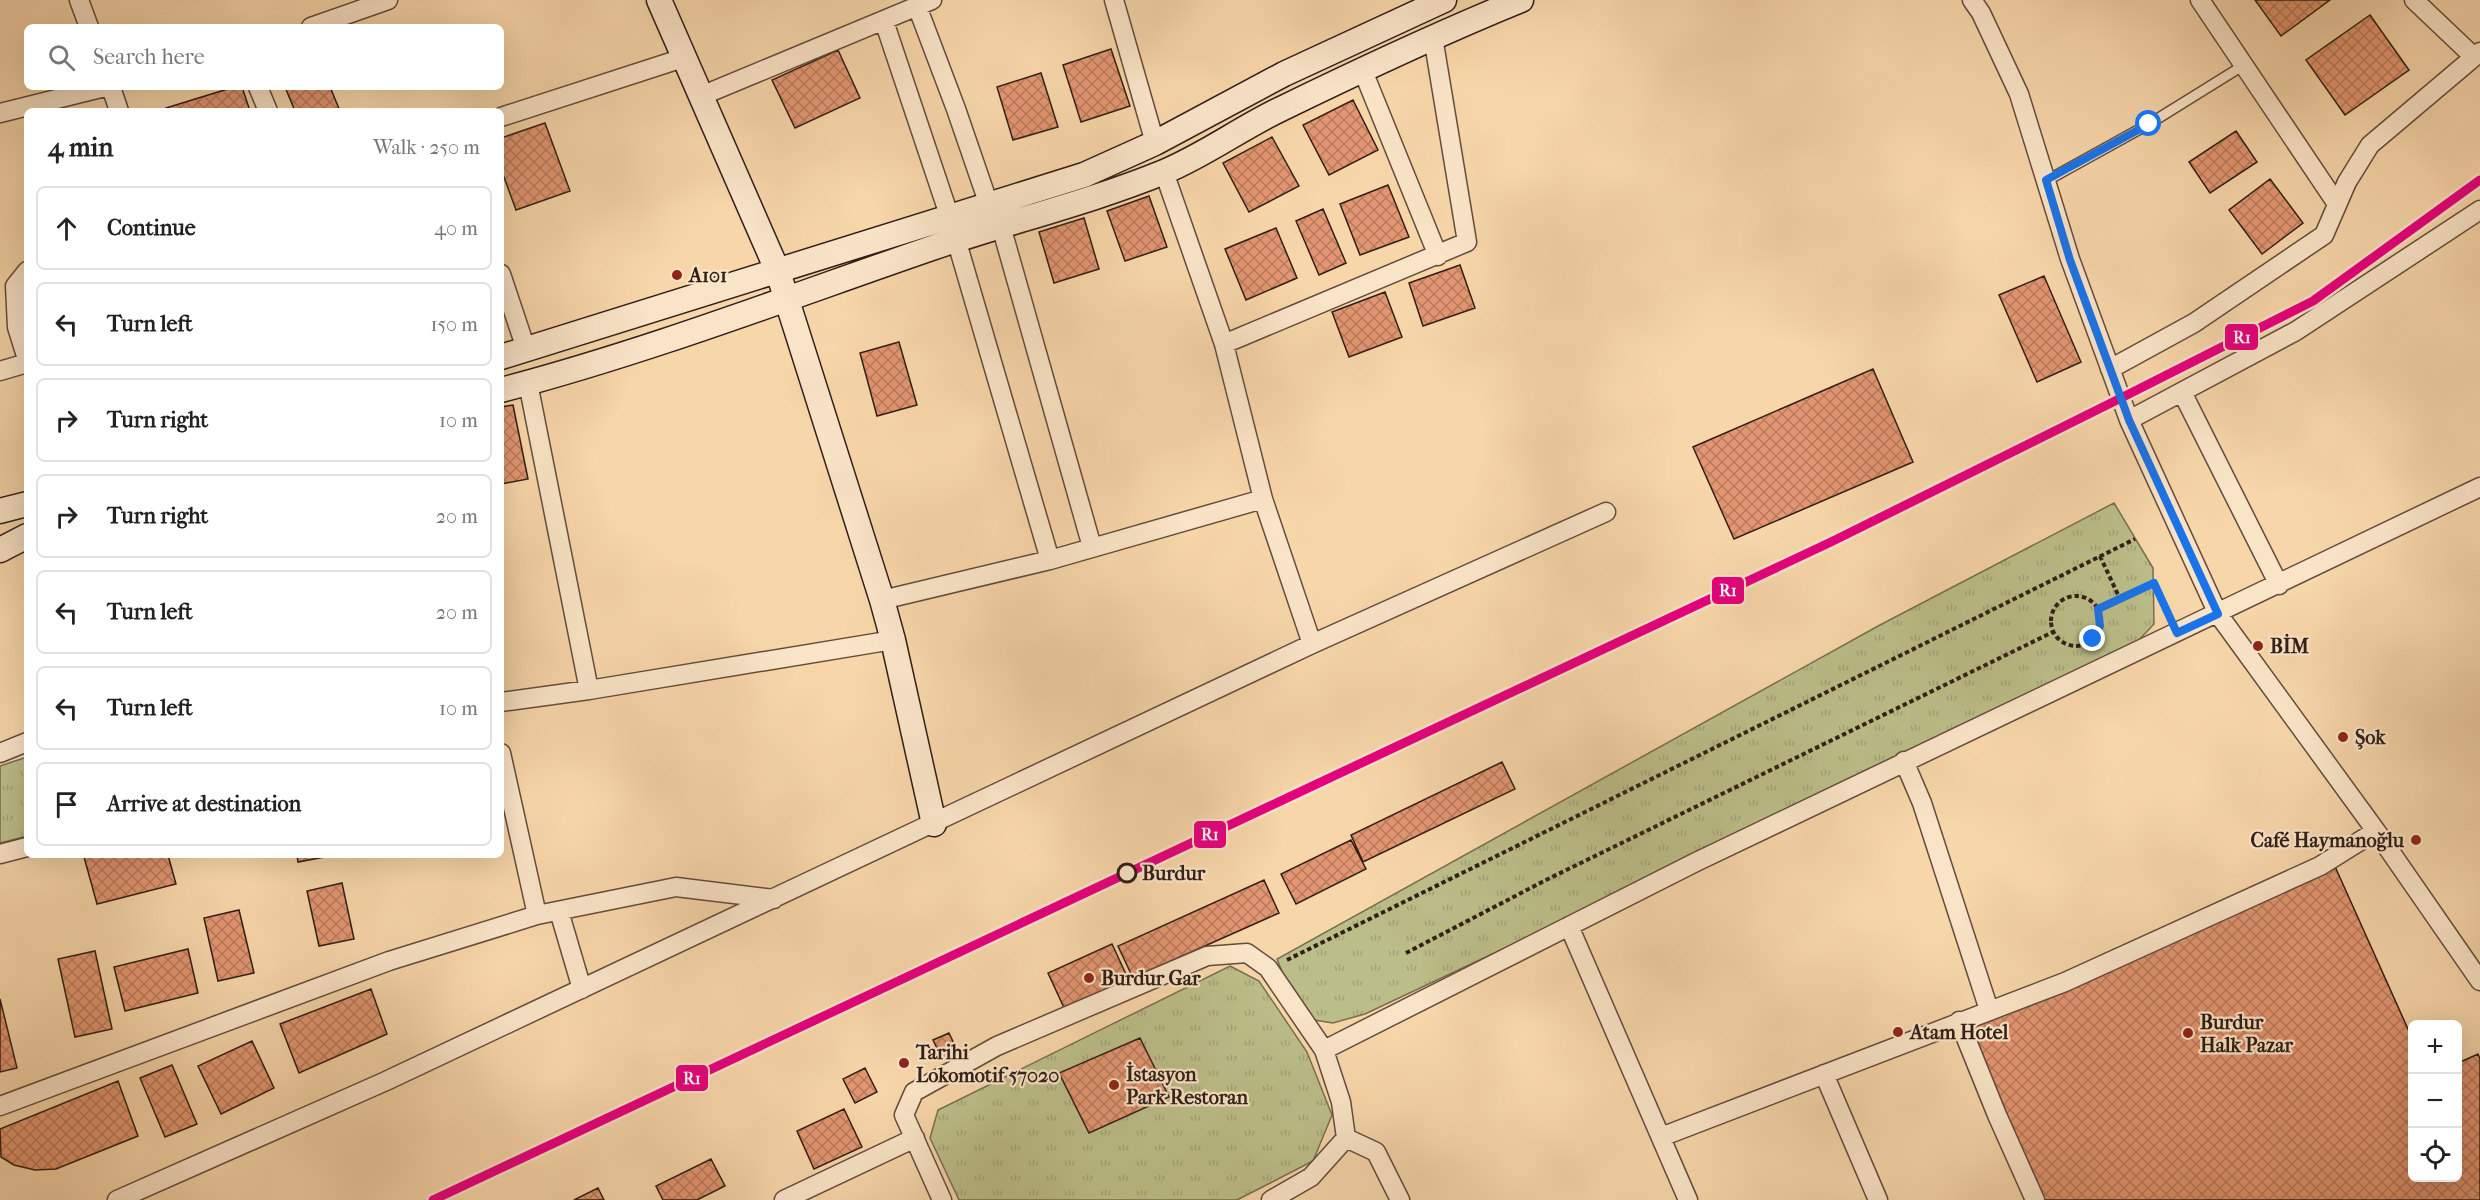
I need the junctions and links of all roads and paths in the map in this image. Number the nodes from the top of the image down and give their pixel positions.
1 (80, 0) edge
2 (388, 0) edge
3 (659, 0) edge
4 (1114, 0) edge
5 (1444, 0) edge
6 (1521, 0) edge
7 (1972, 0) edge
8 (2200, 0) edge
9 (2414, 0) edge
10 (924, 3) edge
11 (891, 12) edge
12 (88, 24) edge
13 (320, 24) edge
14 (1433, 37) junction
15 (2477, 55) edge
16 (683, 58) junction
17 (2244, 65) junction
18 (1363, 71) junction
19 (93, 90) edge
20 (112, 90) edge
21 (259, 90) edge
22 (701, 96) junction
23 (117, 108) edge
24 (267, 108) edge
25 (0, 113) edge
26 (504, 116) edge
27 (1155, 143) junction
28 (1164, 172) junction
29 (2046, 180) junction
30 (2337, 204) junction
31 (989, 205) junction
32 (2480, 210) edge
33 (1001, 226) junction
34 (953, 229) junction
35 (1438, 256) junction
36 (778, 272) junction
37 (24, 275) edge
38 (504, 283) edge
39 (787, 298) junction
40 (1224, 344) junction
41 (526, 349) junction
42 (24, 351) edge
43 (504, 356) edge
44 (24, 362) edge
45 (2110, 369) junction
46 (0, 371) edge
47 (528, 383) junction
48 (504, 389) edge
49 (2182, 392) junction
50 (2129, 420) junction
51 (2480, 487) edge
52 (1263, 499) junction
53 (24, 505) edge
54 (0, 511) edge
55 (1606, 512) dead end
56 (24, 538) edge
57 (2135, 538) dead end
58 (1092, 547) junction
59 (0, 550) edge
60 (2100, 556) junction
61 (1050, 560) junction
62 (2279, 585) junction
63 (2120, 599) junction
64 (882, 600) junction
65 (2098, 609) junction
66 (2218, 614) junction
67 (2053, 632) junction
68 (2177, 633) junction
69 (893, 640) junction
70 (1312, 644) junction
71 (589, 690) junction
72 (504, 702) edge
73 (24, 743) edge
74 (0, 753) edge
75 (1904, 761) junction
76 (504, 766) edge
77 (934, 824) junction
78 (2376, 831) junction
79 (24, 848) edge
80 (0, 854) edge
81 (774, 899) junction
82 (559, 910) junction
83 (537, 915) junction
84 (1569, 926) junction
85 (1406, 953) dead end
86 (1287, 960) dead end
87 (2480, 981) edge
88 (582, 989) junction
89 (1989, 1010) junction
90 (1959, 1022) junction
91 (1324, 1050) junction
92 (1824, 1074) junction
93 (0, 1106) edge
94 (1661, 1137) junction
95 (915, 1138) junction
96 (1346, 1138) junction
97 (117, 1200) edge
98 (784, 1200) edge
99 (942, 1200) edge
100 (1271, 1200) edge
101 (1400, 1200) edge
102 (1688, 1200) edge
103 (1878, 1200) edge
104 (2036, 1200) edge

1 - 12 street
2 - 13 street
3 - 16 main road
4 - 27 street
5 - 27 main road
6 - 14 main road
7 - 29 street
8 - 17 street
9 - 15 street
10 - 11 street
10 - 31 street
11 - 22 street
11 - 34 street
14 - 18 main road
14 - 35 street
15 - 30 street
16 - 22 main road
16 - 26 street
17 - 29 lane
17 - 30 street
18 - 28 main road
18 - 35 street
19 - 25 street
20 - 23 street
21 - 24 street
22 - 36 main road
27 - 31 main road
28 - 33 main road
28 - 40 street
29 - 45 street
30 - 45 street
31 - 34 main road
32 - 49 street
33 - 34 main road
33 - 58 street
34 - 36 main road
34 - 39 main road
34 - 61 street
35 - 40 street
36 - 39 main road
36 - 41 main road
37 - 42 street
38 - 41 street
39 - 47 main road
39 - 64 main road
40 - 52 street
41 - 43 main road
44 - 46 street
45 - 50 street
47 - 48 main road
47 - 71 street
49 - 50 street
49 - 62 street
50 - 66 street
51 - 62 street
52 - 58 street
52 - 70 street
53 - 54 main road
55 - 70 street
56 - 59 main road
57 - 60 path
58 - 61 street
60 - 63 path
60 - 86 path
61 - 64 street
62 - 66 street
63 - 65 path
63 - 68 path
64 - 69 main road
65 - 67 path
65 - 67 path
66 - 68 street
66 - 78 street
67 - 85 path
68 - 75 street
69 - 71 street
69 - 77 main road
70 - 77 street
71 - 72 street
73 - 74 street
75 - 84 street
75 - 89 street
76 - 83 street
77 - 81 street
78 - 87 street
78 - 89 street
79 - 80 street
81 - 82 street
81 - 88 street
82 - 83 street
82 - 88 street
83 - 93 street
84 - 91 street
84 - 94 street
88 - 97 street
89 - 90 street
90 - 92 street
90 - 104 street
91 - 95 street
91 - 96 street
92 - 94 street
92 - 103 street
94 - 102 street
95 - 98 street
95 - 99 street
96 - 100 street
96 - 101 street

